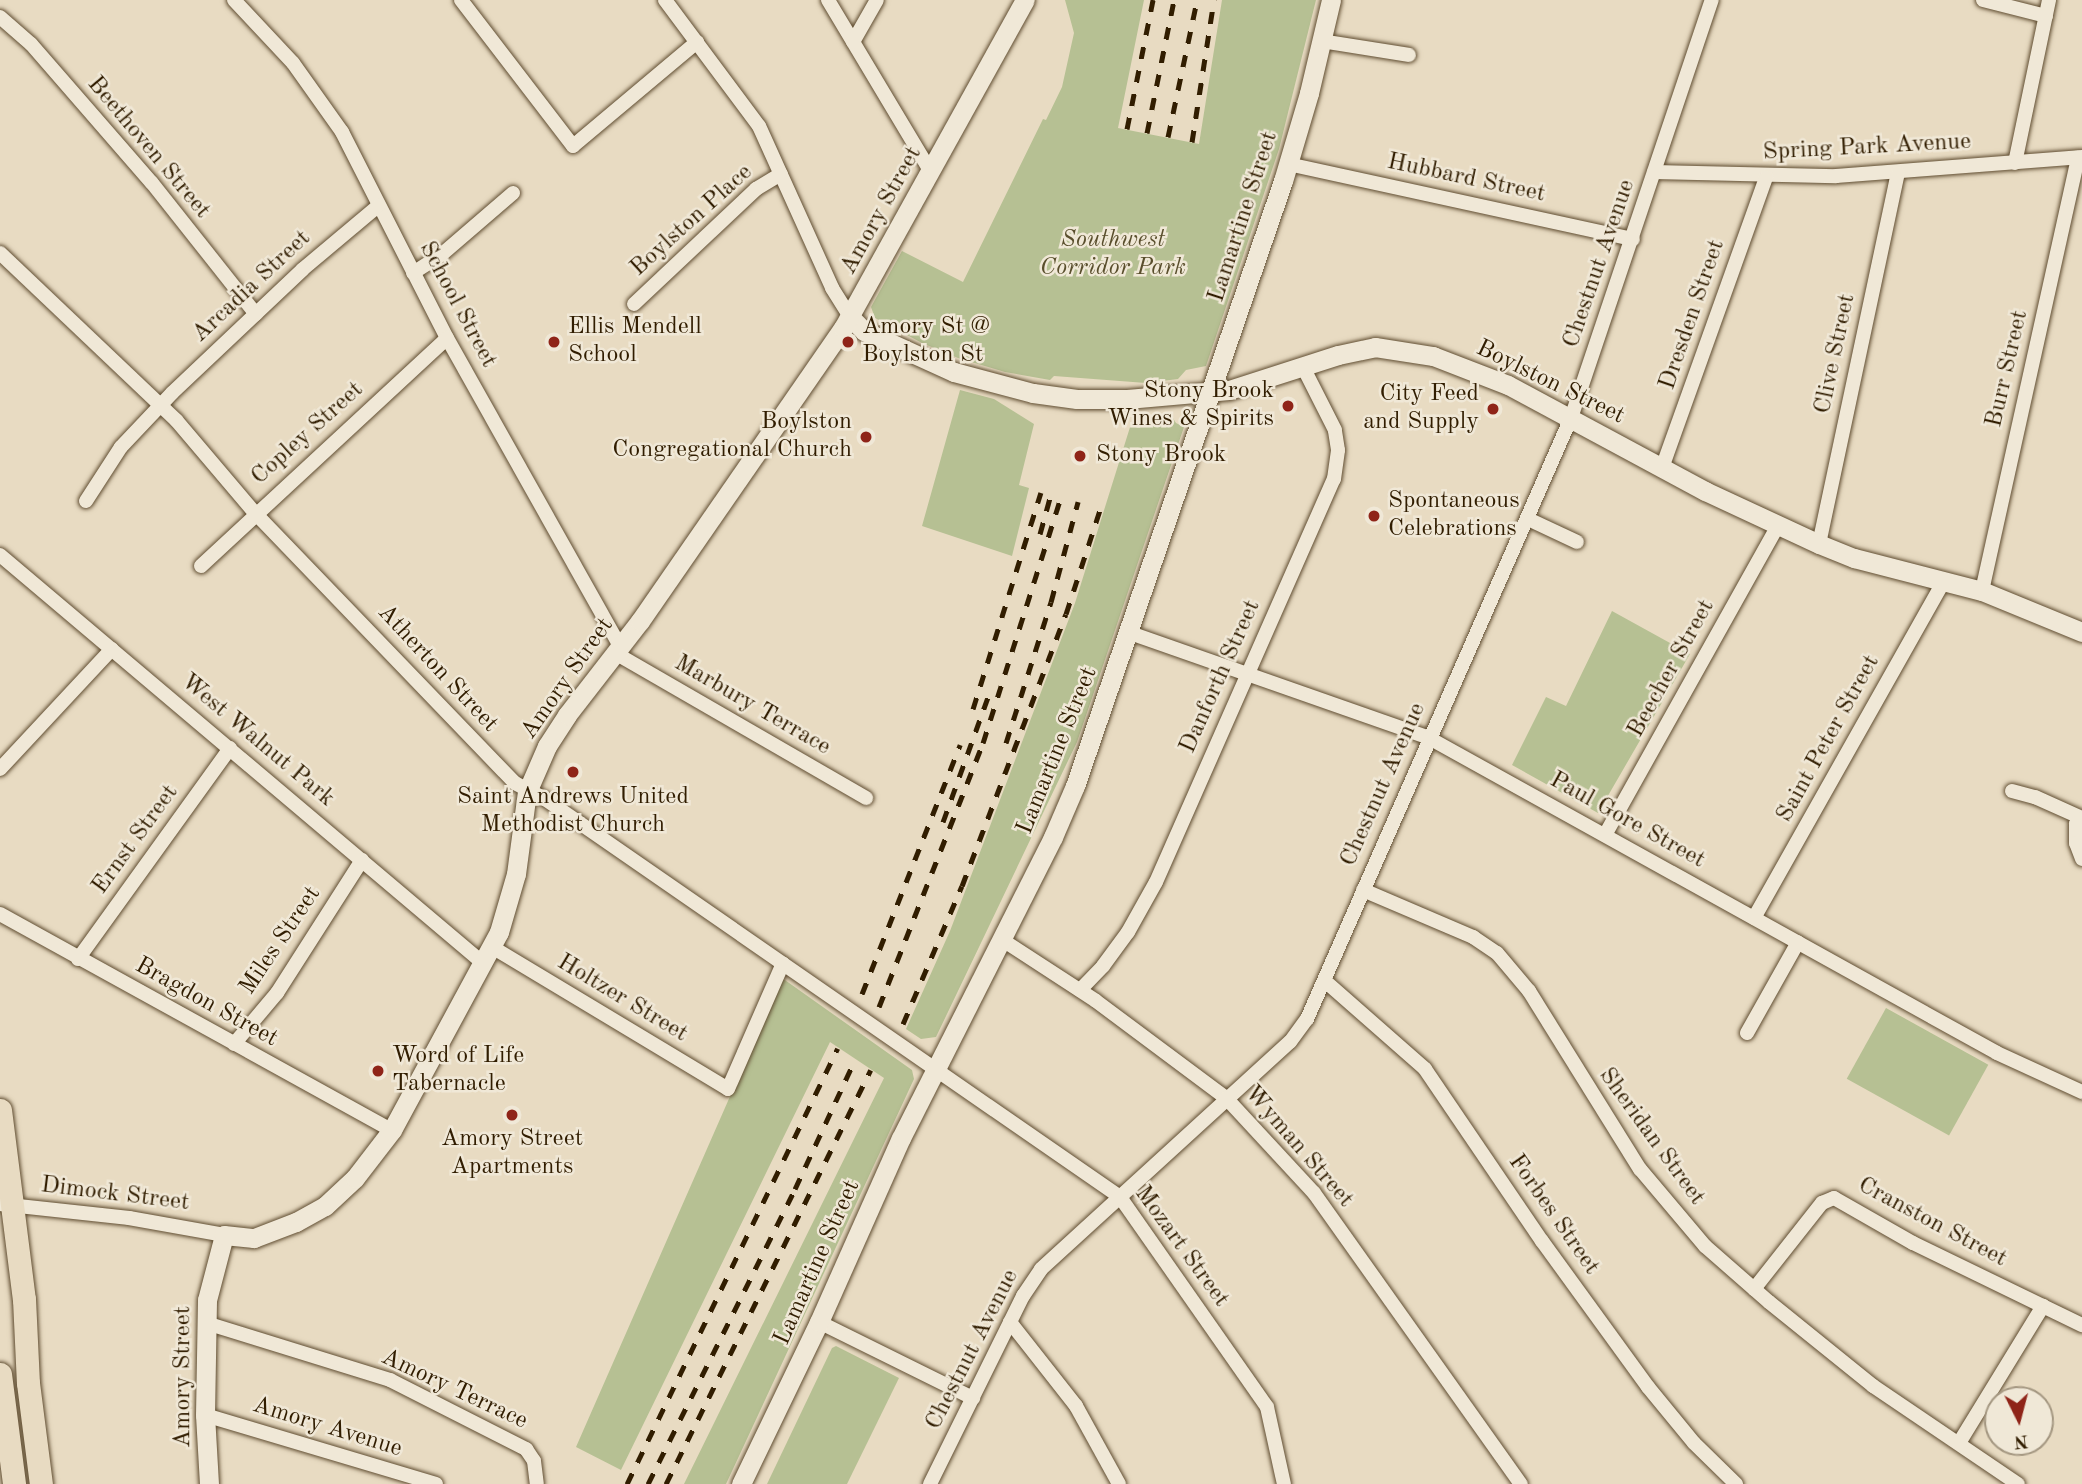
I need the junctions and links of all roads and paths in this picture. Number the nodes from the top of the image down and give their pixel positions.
1 (234, 0) edge
2 (461, 0) edge
3 (664, 0) edge
4 (828, 0) edge
5 (877, 0) edge
6 (1025, 0) edge
7 (1331, 0) edge
8 (1712, 0) edge
9 (1983, 0) edge
10 (2049, 0) edge
11 (2046, 16) junction
12 (0, 17) edge
13 (1321, 41) junction
14 (697, 42) junction
15 (853, 43) junction
16 (1409, 55) dead end
17 (2080, 158) edge
18 (2015, 163) junction
19 (1289, 164) junction
20 (932, 172) junction
21 (1654, 172) junction
22 (1898, 173) junction
23 (781, 174) junction
24 (1766, 177) junction
25 (513, 193) dead end
26 (378, 206) junction
27 (1633, 239) junction
28 (0, 253) edge
29 (414, 274) junction
30 (634, 304) dead end
31 (256, 314) junction
32 (850, 317) junction
33 (447, 338) junction
34 (1303, 367) junction
35 (1212, 392) junction
36 (162, 406) junction
37 (1571, 418) junction
38 (1662, 468) junction
39 (86, 501) dead end
40 (255, 513) junction
41 (1528, 519) junction
42 (1778, 525) junction
43 (1577, 542) dead end
44 (1819, 544) junction
45 (0, 555) edge
46 (201, 566) dead end
47 (1943, 582) junction
48 (1982, 591) junction
49 (2082, 632) edge
50 (1130, 633) junction
51 (112, 649) junction
52 (617, 649) junction
53 (1247, 673) junction
54 (1429, 738) junction
55 (230, 748) junction
56 (0, 769) edge
57 (2012, 791) dead end
58 (527, 792) junction
59 (866, 798) dead end
60 (2082, 818) edge
61 (1605, 835) junction
62 (2082, 859) edge
63 (362, 860) junction
64 (1363, 890) junction
65 (0, 914) edge
66 (1754, 918) junction
67 (1001, 939) junction
68 (1798, 943) junction
69 (487, 955) junction
70 (78, 960) junction
71 (783, 963) junction
72 (1325, 981) junction
73 (1080, 990) junction
74 (1747, 1033) dead end
75 (234, 1044) junction
76 (937, 1068) junction
77 (2082, 1092) edge
78 (1226, 1098) junction
79 (0, 1110) edge
80 (391, 1130) junction
81 (1120, 1197) junction
82 (6, 1205) edge
83 (224, 1235) junction
84 (1754, 1289) junction
85 (2043, 1306) junction
86 (819, 1322) junction
87 (1010, 1322) junction
88 (206, 1323) junction
89 (2082, 1325) edge
90 (0, 1374) edge
91 (973, 1398) junction
92 (205, 1415) junction
93 (1959, 1443) junction
94 (9, 1481) edge
95 (41, 1484) edge
96 (209, 1484) edge
97 (436, 1484) edge
98 (537, 1484) edge
99 (741, 1484) edge
100 (930, 1484) edge
101 (1119, 1484) edge
102 (1283, 1484) edge
103 (1521, 1484) edge
104 (1736, 1484) edge
105 (2018, 1484) edge

1 - 26 street, School Street
2 - 14 street
3 - 14 street, Boylston Street
4 - 15 street
5 - 15 street
6 - 20 street, Amory Street
7 - 13 street, Lamartine Street
8 - 21 street, Chestnut Avenue
9 - 11 street
10 - 11 street
11 - 18 street
12 - 31 street, Beethoven Street
13 - 16 street
13 - 19 street, Lamartine Street
14 - 23 street, Boylston Street
15 - 20 street
17 - 18 street, Spring Park Avenue
17 - 48 street, Burr Street
18 - 22 street, Spring Park Avenue
19 - 27 street, Hubbard Street
19 - 35 street, Lamartine Street
20 - 32 street, Amory Street
21 - 24 street, Spring Park Avenue
21 - 27 street, Chestnut Avenue
22 - 24 street, Spring Park Avenue
22 - 44 street, Clive Street
23 - 30 street, Boylston Place
23 - 32 street, Boylston Street
24 - 38 street, Dresden Street
25 - 29 street
26 - 29 street, School Street
26 - 31 street, Arcadia Street
27 - 37 street, Chestnut Avenue
28 - 36 street, Atherton Street
29 - 33 street, School Street
31 - 36 street, Arcadia Street
32 - 35 street, Boylston Street
32 - 52 street, Amory Street
33 - 40 street, Copley Street
33 - 52 street, School Street
34 - 35 street, Boylston Street
34 - 37 street, Boylston Street
34 - 53 street, Danforth Street
35 - 50 street, Lamartine Street
36 - 39 street, Arcadia Street
36 - 40 street, Atherton Street
37 - 38 street, Boylston Street
37 - 41 street, Chestnut Avenue
38 - 42 street, Boylston Street
40 - 46 street, Copley Street
40 - 58 street, Atherton Street
41 - 43 street
41 - 54 street, Chestnut Avenue
42 - 44 street, Boylston Street
42 - 61 street, Beecher Street
44 - 47 street, Boylston Street
45 - 51 street, West Walnut Park
47 - 48 street, Boylston Street
47 - 66 street, Saint Peter Street
48 - 49 street, Boylston Street
50 - 53 street, Paul Gore Street
50 - 67 street, Lamartine Street
51 - 55 street, West Walnut Park
51 - 56 street
52 - 58 street, Amory Street
52 - 59 street, Marbury Terrace
53 - 54 street, Paul Gore Street
53 - 73 street, Danforth Street
54 - 61 street, Paul Gore Street
54 - 64 street, Chestnut Avenue
55 - 63 street, West Walnut Park
55 - 70 street, Ernst Street
57 - 60 street
58 - 69 street, Amory Street
58 - 71 street, Atherton Street
60 - 62 street
61 - 66 street, Paul Gore Street
63 - 69 street, West Walnut Park
63 - 75 street, Miles Street
64 - 72 street, Chestnut Avenue
64 - 84 street, Sheridan Street
65 - 70 street, Bragdon Street
66 - 68 street, Paul Gore Street
67 - 73 street, Wyman Street
67 - 76 street, Lamartine Street
68 - 74 street
68 - 77 street, Paul Gore Street
69 - 71 street, Holtzer Street
69 - 80 street, Amory Street
70 - 75 street, Bragdon Street
71 - 76 street, Atherton Street
72 - 78 street, Chestnut Avenue
72 - 104 street, Forbes Street
73 - 78 street, Wyman Street
75 - 80 street, Bragdon Street
76 - 81 street, Mozart Street
76 - 86 street, Lamartine Street
78 - 81 street, Chestnut Avenue
78 - 103 street, Wyman Street
79 - 82 main road
80 - 83 street, Amory Street
81 - 87 street, Chestnut Avenue
81 - 102 street, Mozart Street
82 - 83 street, Dimock Street
82 - 95 main road
83 - 88 street, Amory Street
84 - 85 street, Cranston Street
84 - 93 street, Sheridan Street
85 - 89 street, Cranston Street
85 - 93 street
86 - 91 street
86 - 99 street, Lamartine Street
87 - 91 street, Chestnut Avenue
87 - 101 street
88 - 92 street, Amory Street
88 - 98 street, Amory Terrace
90 - 94 main road
91 - 100 street, Chestnut Avenue
92 - 96 street, Amory Street
92 - 97 street, Amory Avenue
93 - 105 street, Sheridan Street

